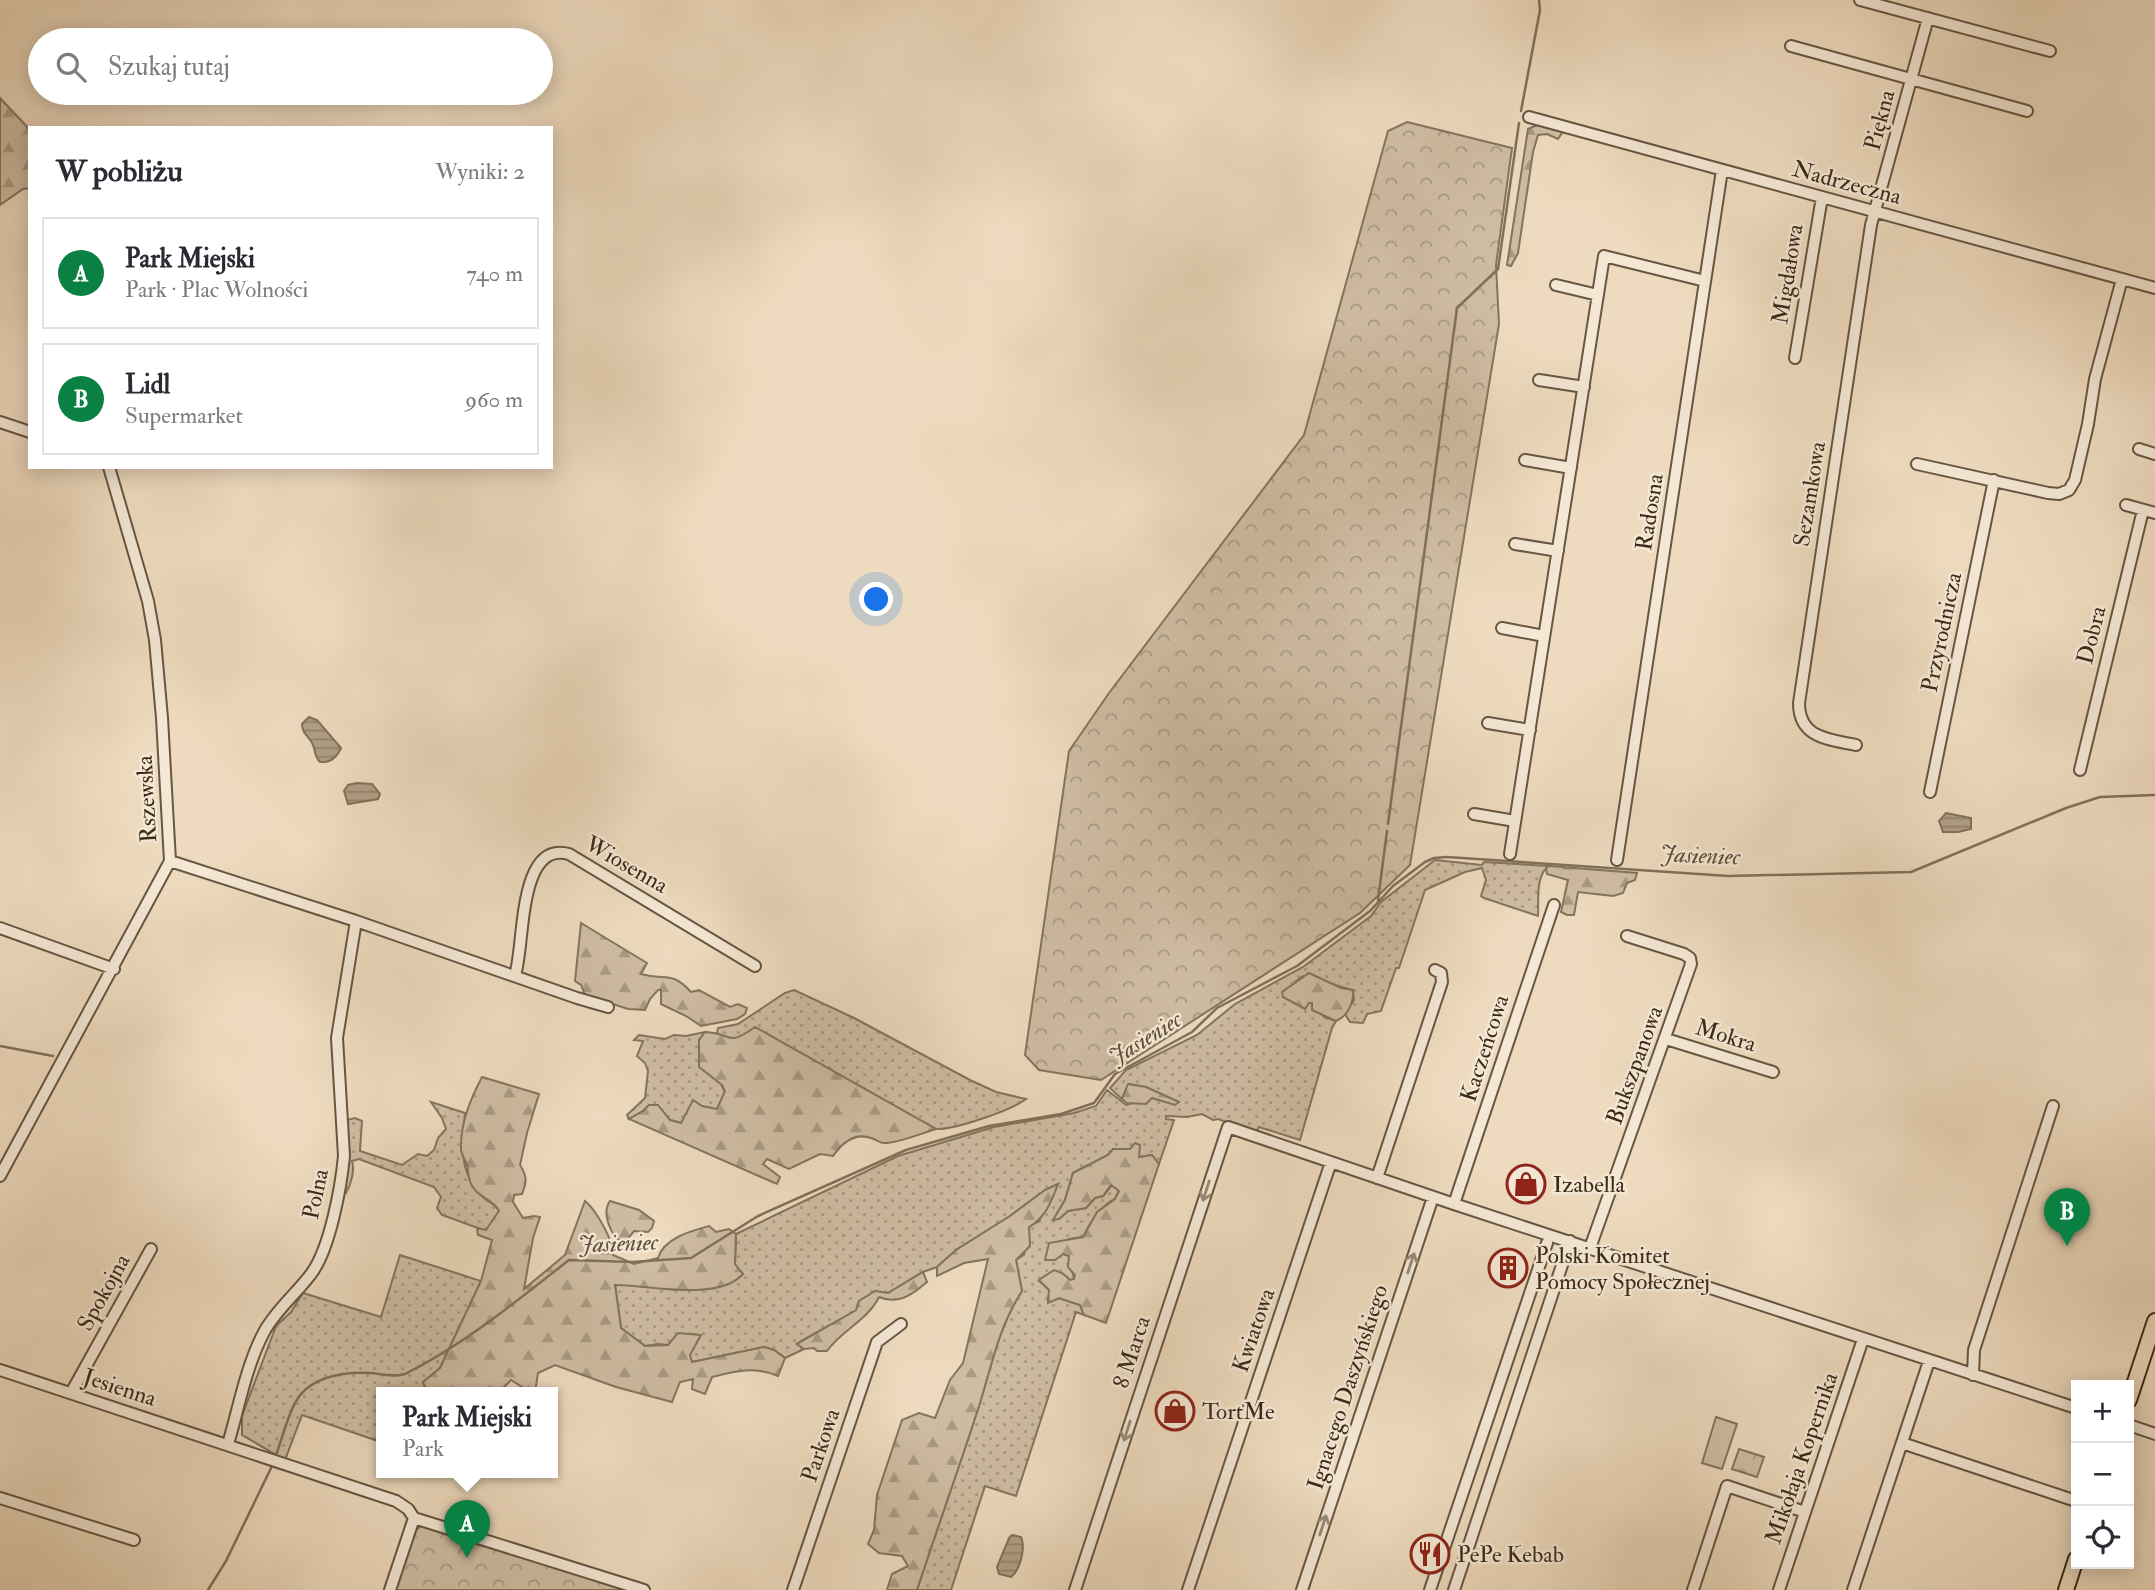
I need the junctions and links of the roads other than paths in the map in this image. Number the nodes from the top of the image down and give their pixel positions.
1 (1860, 0) edge
2 (1928, 19) junction
3 (1791, 46) dead end
4 (2050, 51) dead end
5 (1912, 79) junction
6 (2028, 111) dead end
7 (1529, 117) dead end
8 (1721, 170) junction
9 (1822, 197) junction
10 (1875, 212) junction
11 (2122, 279) junction
12 (1705, 281) junction
13 (1556, 285) dead end
14 (2155, 288) edge
15 (1598, 295) junction
16 (1794, 358) dead end
17 (1539, 380) dead end
18 (1584, 387) junction
19 (0, 422) edge
20 (28, 431) edge
21 (2139, 449) dead end
22 (2155, 454) edge
23 (1525, 460) dead end
24 (1917, 464) dead end
25 (1571, 468) junction
26 (110, 469) edge
27 (1994, 480) junction
28 (2126, 505) dead end
29 (2143, 510) junction
30 (2155, 513) edge
31 (1515, 544) dead end
32 (1558, 551) junction
33 (1502, 628) dead end
34 (1544, 636) junction
35 (1488, 723) dead end
36 (1530, 730) junction
37 (1856, 745) dead end
38 (2080, 770) dead end
39 (1930, 792) dead end
40 (1474, 814) dead end
41 (1515, 821) junction
42 (1510, 854) dead end
43 (1617, 860) dead end
44 (170, 861) junction
45 (1554, 905) dead end
46 (356, 921) junction
47 (0, 928) edge
48 (1627, 936) dead end
49 (755, 966) dead end
50 (114, 969) junction
51 (1435, 970) dead end
52 (515, 975) junction
53 (608, 1007) dead end
54 (1666, 1039) junction
55 (1773, 1072) dead end
56 (2053, 1106) dead end
57 (1331, 1162) junction
58 (0, 1177) edge
59 (1377, 1178) junction
60 (1433, 1197) junction
61 (1454, 1204) junction
62 (1570, 1241) junction
63 (1547, 1243) dead end
64 (151, 1248) dead end
65 (1590, 1248) junction
66 (1536, 1277) junction
67 (1556, 1283) junction
68 (2155, 1321) edge
69 (901, 1324) dead end
70 (1863, 1339) junction
71 (1929, 1361) junction
72 (0, 1370) edge
73 (1973, 1375) junction
74 (2134, 1385) edge
75 (71, 1393) junction
76 (2071, 1406) edge
77 (2134, 1427) edge
78 (2155, 1434) edge
79 (1902, 1443) junction
80 (228, 1444) junction
81 (0, 1498) edge
82 (2071, 1499) edge
83 (1805, 1512) junction
84 (414, 1517) junction
85 (134, 1540) dead end
86 (1446, 1545) junction
87 (1467, 1552) junction
88 (2073, 1569) edge
89 (390, 1590) edge
90 (644, 1590) edge
91 (793, 1590) edge
92 (1074, 1590) edge
93 (1188, 1590) edge
94 (1302, 1590) edge
95 (1430, 1590) edge
96 (1454, 1590) edge
97 (1693, 1590) edge
98 (1779, 1590) edge
99 (1853, 1590) edge
100 (2066, 1590) edge

1 - 2 street
2 - 4 street
2 - 5 street, Piękna
3 - 5 street, Piękna
5 - 6 street, Piękna
5 - 10 street, Piękna
7 - 8 street, Nadrzeczna
8 - 9 street, Nadrzeczna
8 - 12 street, Radosna
9 - 10 street, Nadrzeczna
9 - 16 street, Migdałowa
10 - 11 street, Nadrzeczna
10 - 37 street, Sezamkowa
11 - 14 street, Nadrzeczna
11 - 27 street
12 - 15 street
12 - 43 street, Radosna
13 - 15 street
15 - 18 street
17 - 18 street
18 - 25 street
19 - 20 street
21 - 22 street
23 - 25 street
24 - 27 street
25 - 32 street
26 - 44 street, Rszewska
27 - 39 street, Przyrodnicza
28 - 29 street
29 - 30 street
29 - 38 street, Dobra
31 - 32 street
32 - 34 street
33 - 34 street
34 - 36 street
35 - 36 street
36 - 41 street
40 - 41 street
41 - 42 street
44 - 46 street
44 - 50 street, Rszewska
45 - 61 street, Kaczeńcowa
46 - 52 street
46 - 80 street, Polna
47 - 50 street
48 - 54 street, Bukszpanowa
49 - 52 street, Wiosenna
50 - 58 street, Rszewska
51 - 59 street
52 - 53 street
54 - 55 street, Mokra
54 - 65 street, Bukszpanowa
56 - 73 street
57 - 59 street
57 -> 92 street, 8 Marca
57 - 93 street, Kwiatowa
59 - 60 street
60 - 61 street
94 -> 60 street, Ignacego Daszyńskiego
61 - 62 street
62 - 65 street
62 - 67 street
63 - 66 street
64 - 75 street, Spokojna
65 - 70 street
66 - 67 street
66 - 86 street
67 - 87 street
68 - 74 main road
69 - 91 street, Parkowa
70 - 71 street
70 - 83 street, Mikołaja Kopernika
71 - 73 street
71 - 79 street
72 - 75 street, Jesienna
73 - 76 street
75 - 80 street, Jesienna
77 - 78 street
79 - 82 street
79 - 99 street
80 - 84 street
81 - 85 street
83 - 97 street
83 - 98 street, Mikołaja Kopernika
84 - 89 street
84 - 90 street
86 - 87 street
86 - 95 street
87 - 96 street
88 - 100 main road

